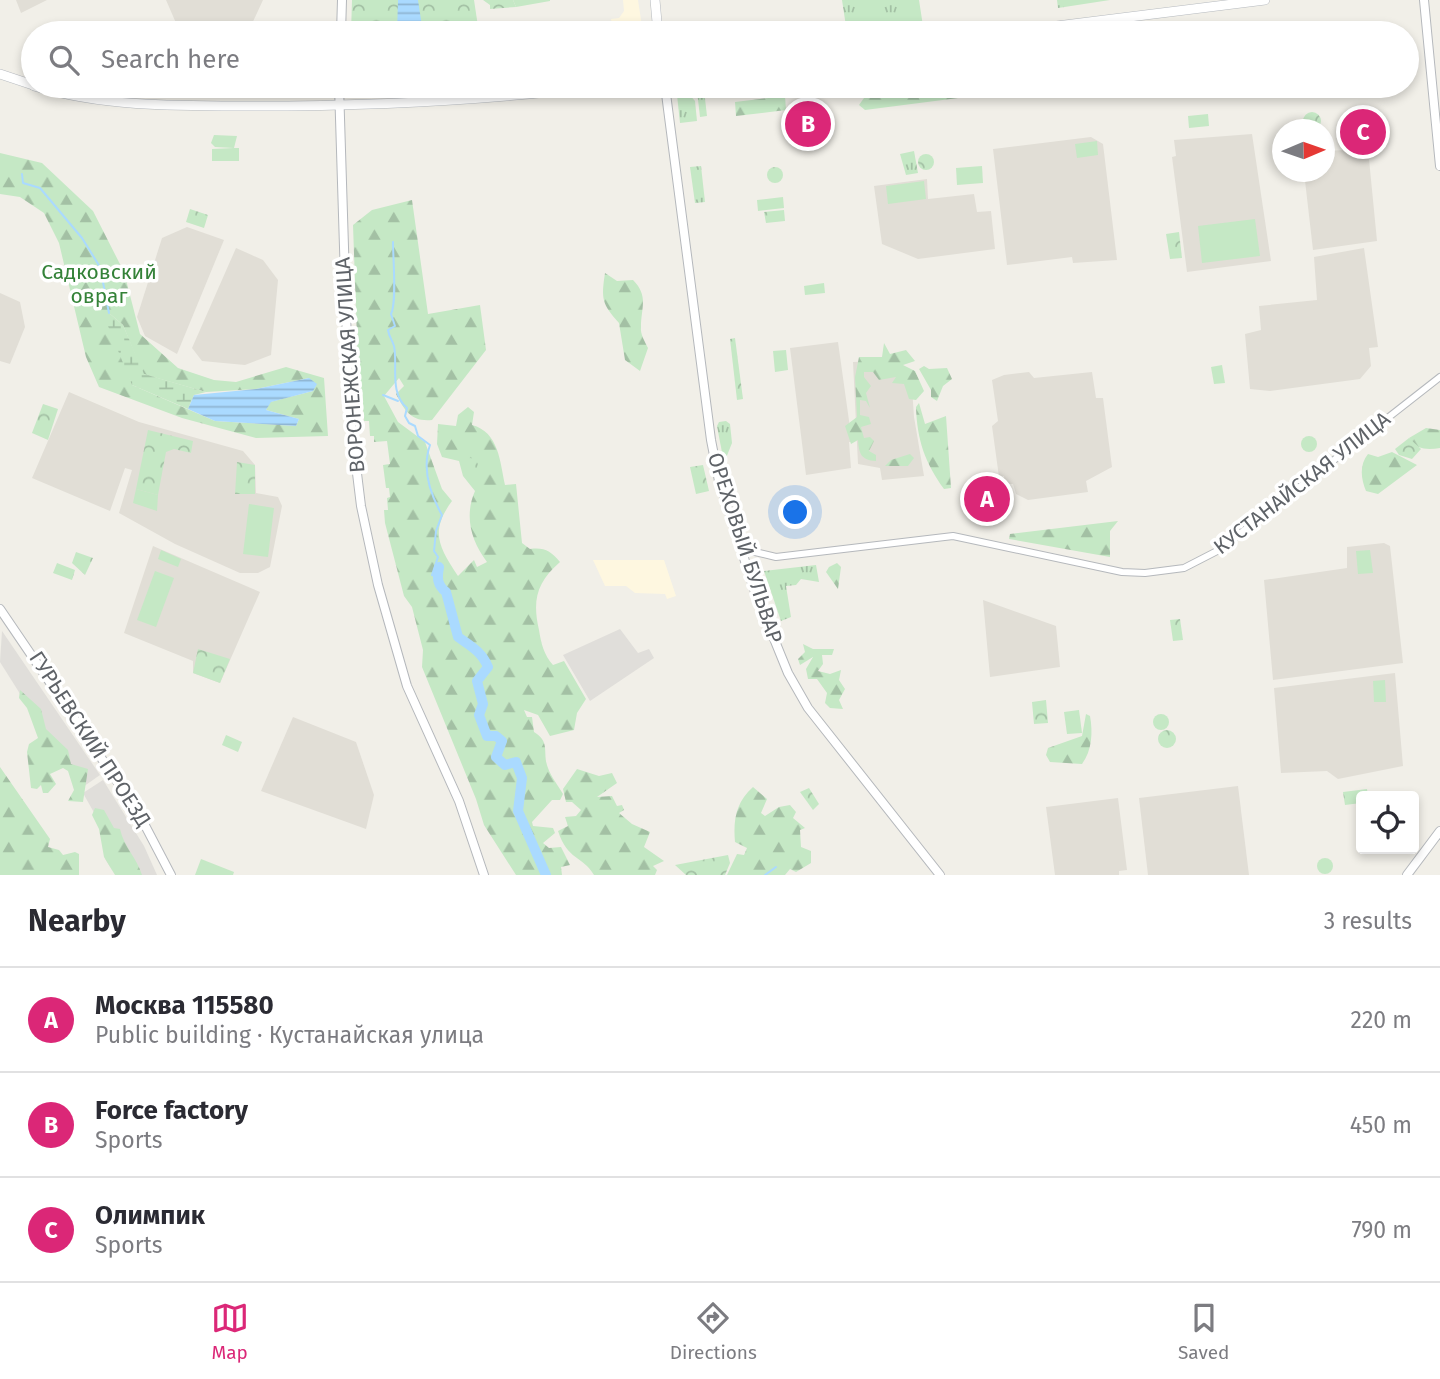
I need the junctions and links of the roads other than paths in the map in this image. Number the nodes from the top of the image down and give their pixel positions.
1 (342, 0) edge
2 (655, 0) edge
3 (1265, 0) edge
4 (1424, 0) edge
5 (341, 21) edge
6 (658, 21) edge
7 (1097, 21) edge
8 (0, 74) edge
9 (21, 81) edge
10 (83, 98) edge
11 (339, 98) edge
12 (496, 98) edge
13 (666, 98) edge
14 (339, 106) junction
15 (1440, 166) edge
16 (1440, 377) edge
17 (742, 549) junction
18 (0, 609) edge
19 (1440, 831) edge
20 (171, 875) edge
21 (484, 875) edge
22 (940, 875) edge
23 (1407, 875) edge

1 - 5 street
2 - 6 main road
3 - 7 main road
4 - 15 street
8 - 9 main road
10 - 14 main road
11 - 14 street, ВОРОНЕЖСКАЯ УЛИЦА
12 - 14 main road
13 - 17 street, ОРЕХОВЫЙ БУЛЬВАР
14 - 21 street, ВОРОНЕЖСКАЯ УЛИЦА
16 - 17 street, КУСТАНАЙСКАЯ УЛИЦА
17 - 22 street, ОРЕХОВЫЙ БУЛЬВАР
18 - 20 street, ГУРЬЕВСКИЙ ПРОЕЗД
19 - 23 street

